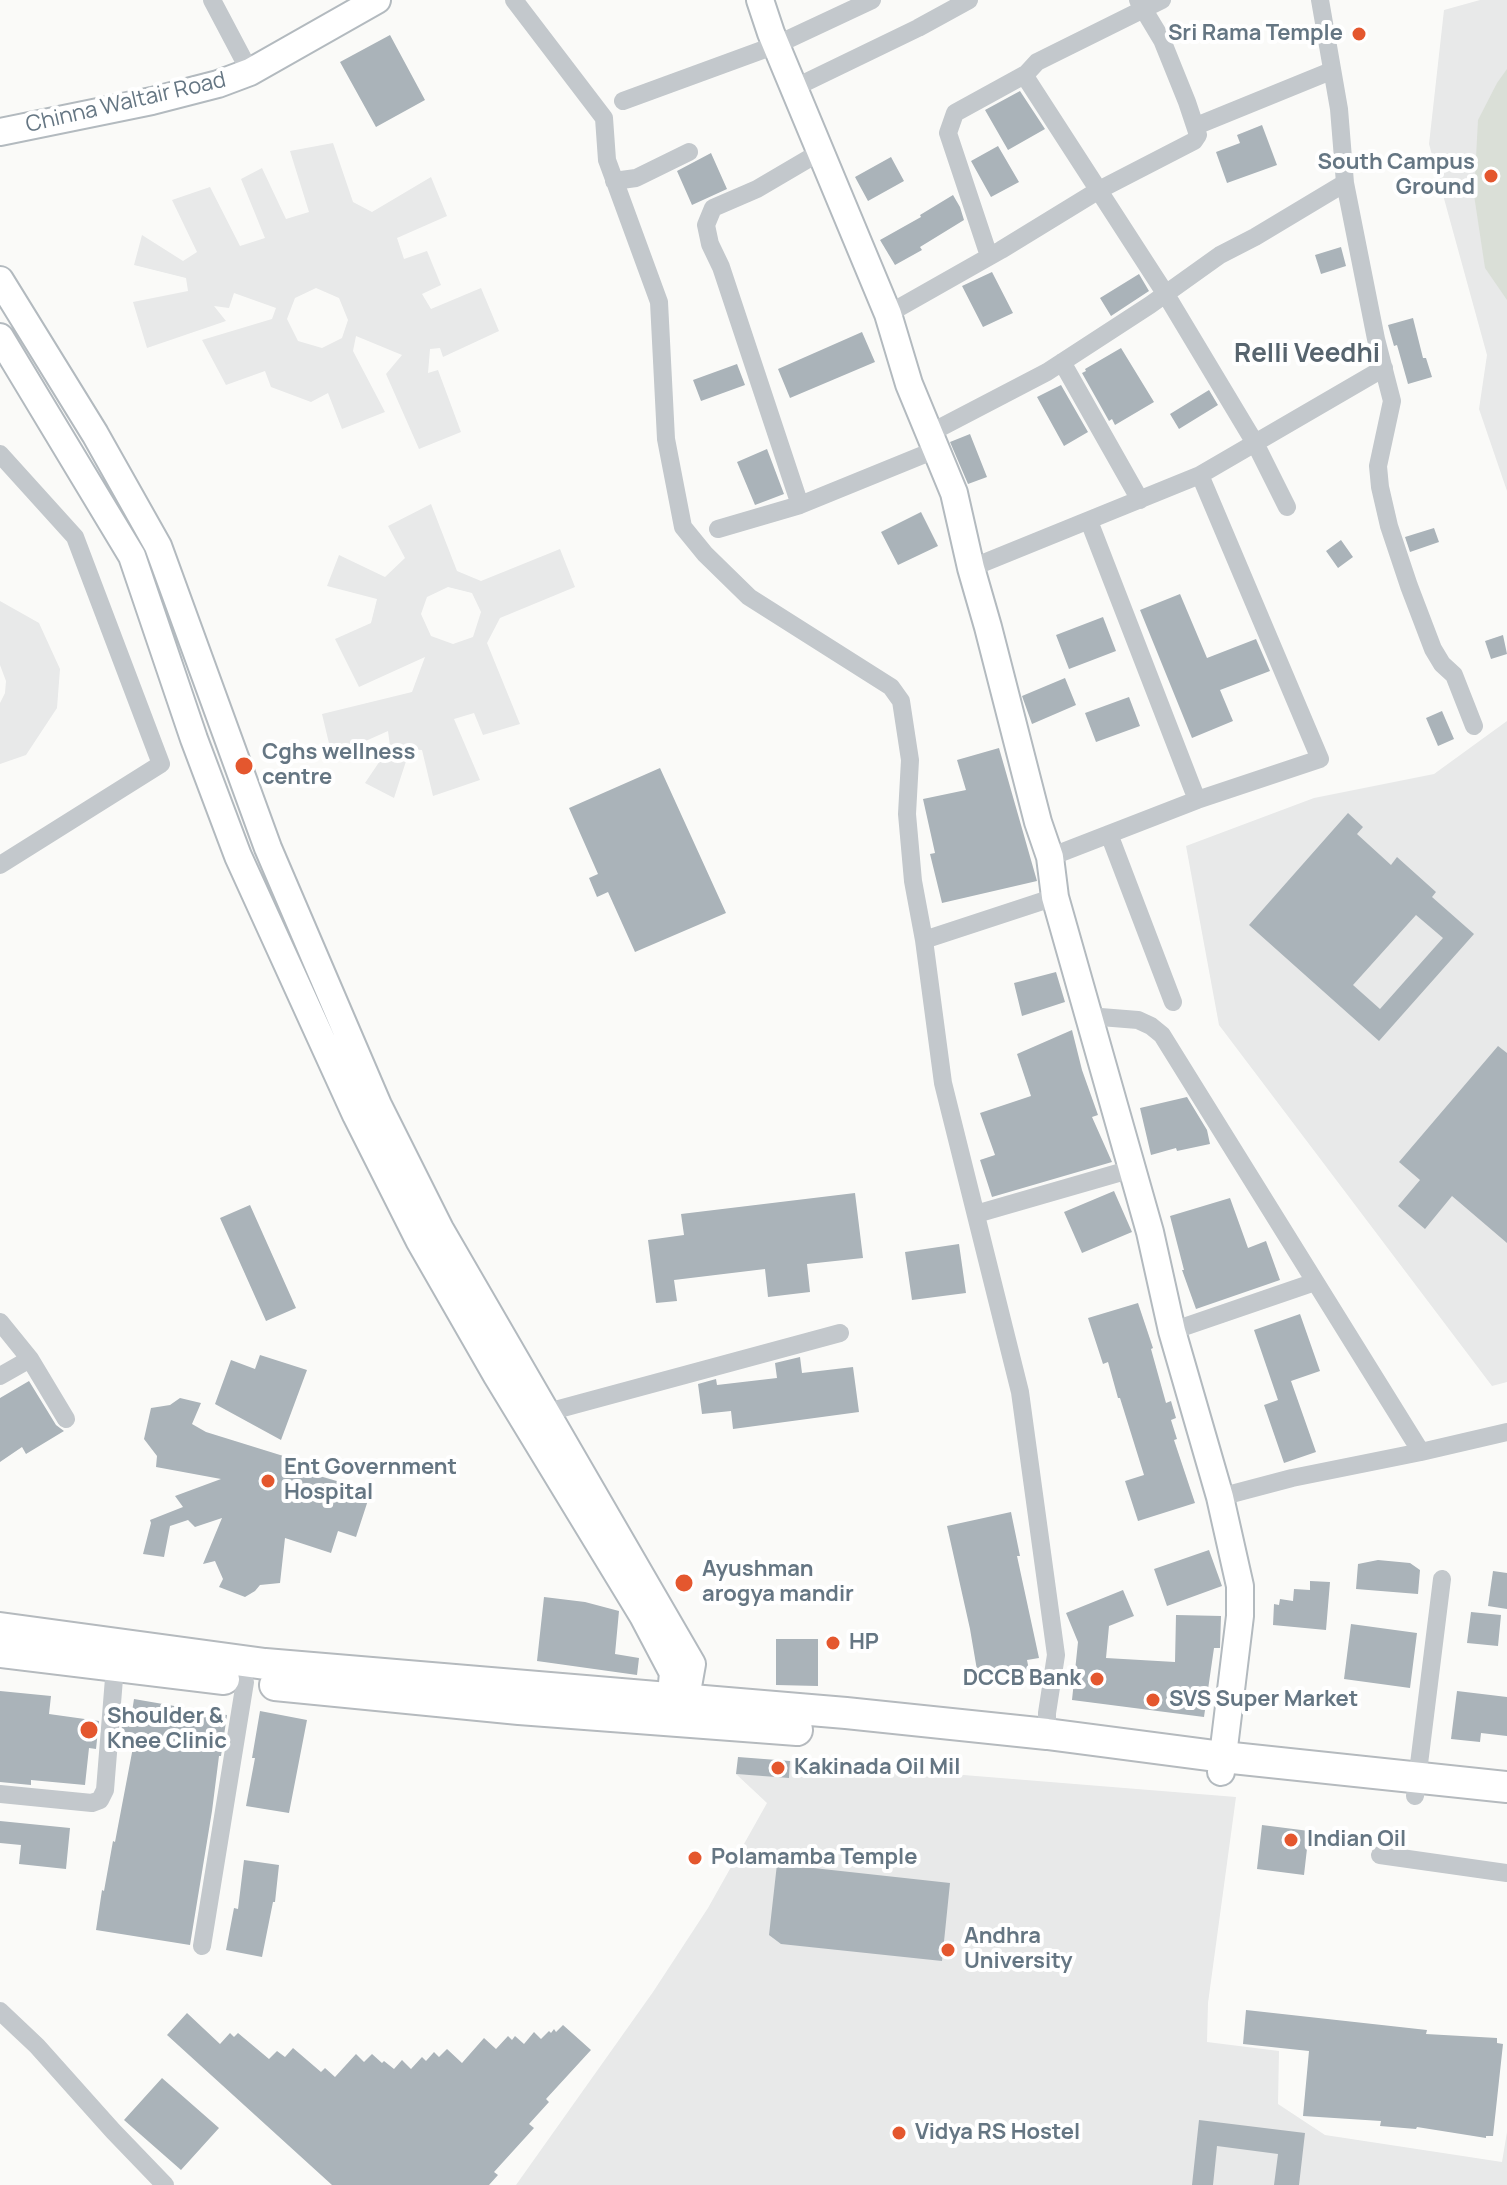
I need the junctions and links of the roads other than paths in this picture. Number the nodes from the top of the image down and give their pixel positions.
1 (212, 0) edge
2 (377, 0) edge
3 (514, 0) edge
4 (760, 0) edge
5 (872, 0) edge
6 (969, 0) edge
7 (1162, 0) edge
8 (1320, 0) edge
9 (1141, 4) edge
10 (776, 45) junction
11 (1331, 71) junction
12 (250, 72) junction
13 (1026, 74) junction
14 (794, 88) junction
15 (623, 101) dead end
16 (1196, 126) junction
17 (0, 132) edge
18 (689, 152) dead end
19 (820, 152) junction
20 (614, 181) junction
21 (1345, 183) junction
22 (1099, 190) junction
23 (989, 256) junction
24 (0, 280) edge
25 (1165, 293) junction
26 (888, 314) junction
27 (0, 337) edge
28 (1062, 362) junction
29 (1384, 368) junction
30 (933, 442) junction
31 (1255, 443) junction
32 (0, 454) edge
33 (1200, 475) junction
34 (1140, 500) junction
35 (800, 505) junction
36 (1287, 507) dead end
37 (1089, 521) junction
38 (718, 529) dead end
39 (971, 568) junction
40 (1474, 726) dead end
41 (1197, 800) junction
42 (1109, 834) junction
43 (1050, 857) junction
44 (0, 865) edge
45 (1055, 897) junction
46 (924, 940) junction
47 (1173, 1002) dead end
48 (1088, 1016) junction
49 (1132, 1169) junction
50 (976, 1214) junction
51 (1315, 1282) junction
52 (0, 1322) edge
53 (1172, 1331) junction
54 (840, 1333) dead end
55 (30, 1359) junction
56 (0, 1376) edge
57 (66, 1419) dead end
58 (536, 1419) junction
59 (1507, 1432) edge
60 (1421, 1452) junction
61 (1220, 1497) junction
62 (1442, 1579) dead end
63 (0, 1628) edge
64 (0, 1652) edge
65 (115, 1666) junction
66 (245, 1682) junction
67 (676, 1710) junction
68 (1047, 1734) junction
69 (1222, 1764) junction
70 (1416, 1786) junction
71 (1507, 1787) edge
72 (0, 1794) edge
73 (1507, 1808) edge
74 (1380, 1855) dead end
75 (1507, 1873) edge
76 (202, 1946) dead end
77 (0, 2011) edge
78 (165, 2185) edge

1 - 12 street
2 - 12 street, Chinna Waltair Road
3 - 20 street
4 - 10 street
5 - 10 street
6 - 14 street
7 - 9 street
8 - 11 street
9 - 13 street
9 - 16 street
10 - 14 street
10 - 15 street
11 - 16 street
11 - 21 street
12 - 17 street, Chinna Waltair Road
13 - 22 street
13 - 23 street
14 - 19 street
16 - 22 street
18 - 20 street
19 - 26 street
19 - 35 street
20 - 46 street
21 - 25 street
21 - 29 street
22 - 23 street
22 - 25 street
23 - 26 street
24 - 58 street
25 - 28 street
25 - 31 street
26 - 30 street
27 - 58 street
28 - 30 street
28 - 34 street
29 - 31 street
29 - 40 street
30 - 35 street
30 - 39 street
31 - 33 street
31 - 36 street
32 - 44 street
33 - 34 street
33 - 41 street
34 - 37 street
35 - 38 street
37 - 39 street
37 - 41 street
39 - 43 street
41 - 42 street
42 - 43 street
42 - 47 street
43 - 45 street
45 - 46 street
45 - 48 street
46 - 50 street
48 - 49 street
48 - 51 street
49 - 50 street
49 - 53 street
50 - 68 street
51 - 53 street
51 - 60 street
52 - 55 street
53 - 61 street
54 - 58 street
55 - 56 street
55 - 57 street
58 - 67 street
59 - 60 street
60 - 61 street
61 - 69 street
62 - 70 street
63 - 67 main road
64 - 65 main road
65 - 66 main road
65 - 72 street
66 - 67 main road
66 - 76 street
67 - 68 main road
67 - 69 main road
68 - 69 main road
69 - 70 main road
70 - 71 main road
70 - 73 main road
74 - 75 street
77 - 78 street

